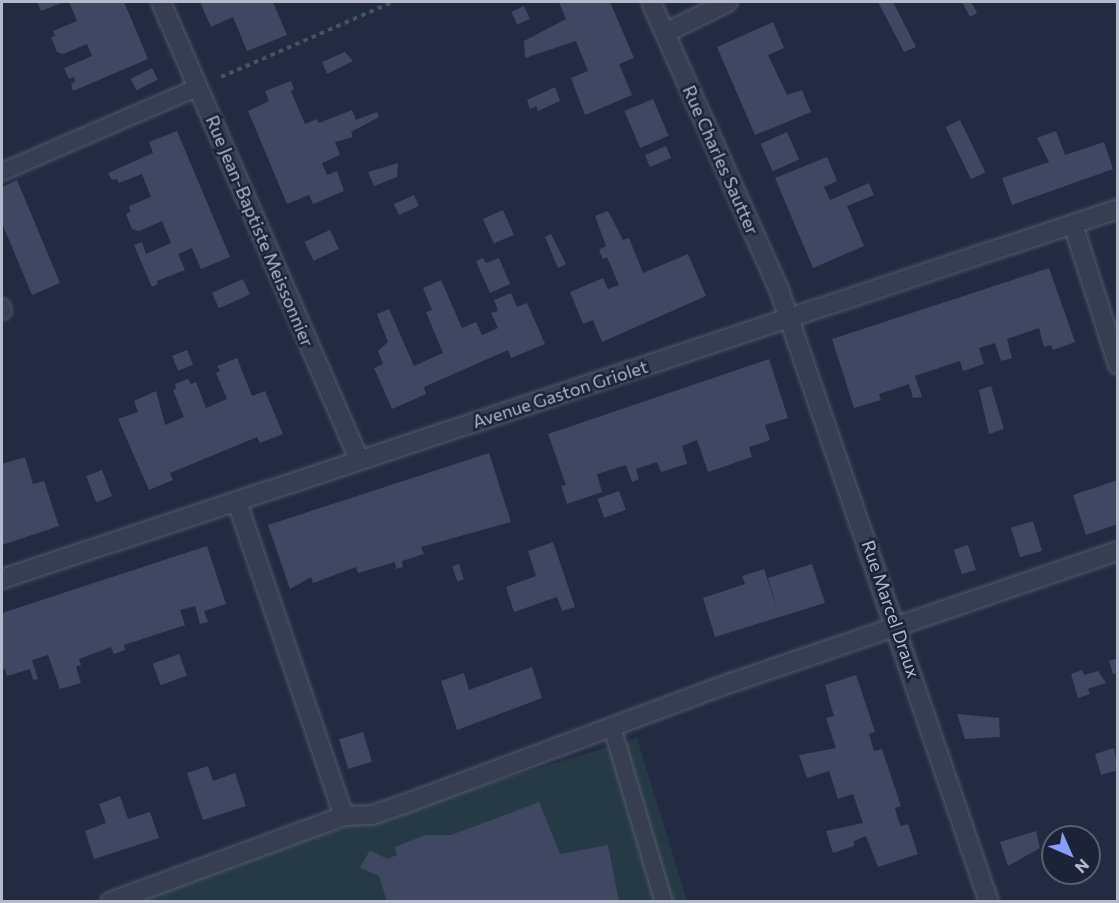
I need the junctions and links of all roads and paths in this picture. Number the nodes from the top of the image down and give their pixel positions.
1 (161, 2) edge
2 (393, 2) edge
3 (651, 2) edge
4 (728, 2) edge
5 (665, 33) junction
6 (198, 87) junction
7 (2, 172) edge
8 (1118, 209) edge
9 (1073, 224) junction
10 (789, 318) junction
11 (1118, 365) edge
12 (359, 460) junction
13 (237, 502) junction
14 (1118, 551) edge
15 (2, 579) edge
16 (897, 626) junction
17 (612, 727) junction
18 (344, 816) junction
19 (110, 902) edge
20 (664, 902) edge
21 (989, 902) edge

1 - 6 street, Rue Jean-Baptiste Meissonnier
2 - 6 path
3 - 5 street, Rue Charles Sautter
4 - 5 street
5 - 10 street, Rue Charles Sautter
6 - 7 lane
6 - 12 street, Rue Jean-Baptiste Meissonnier
8 - 9 street, Avenue Gaston Griolet
9 - 10 street, Avenue Gaston Griolet
9 - 11 street
10 - 12 street, Avenue Gaston Griolet
10 - 16 street, Rue Marcel Draux
12 - 13 street, Avenue Gaston Griolet
13 - 15 street, Avenue Gaston Griolet
13 - 18 street
14 - 16 street
16 - 17 street
16 - 21 street, Rue Marcel Draux
17 - 18 street
17 - 20 lane
18 - 19 street

